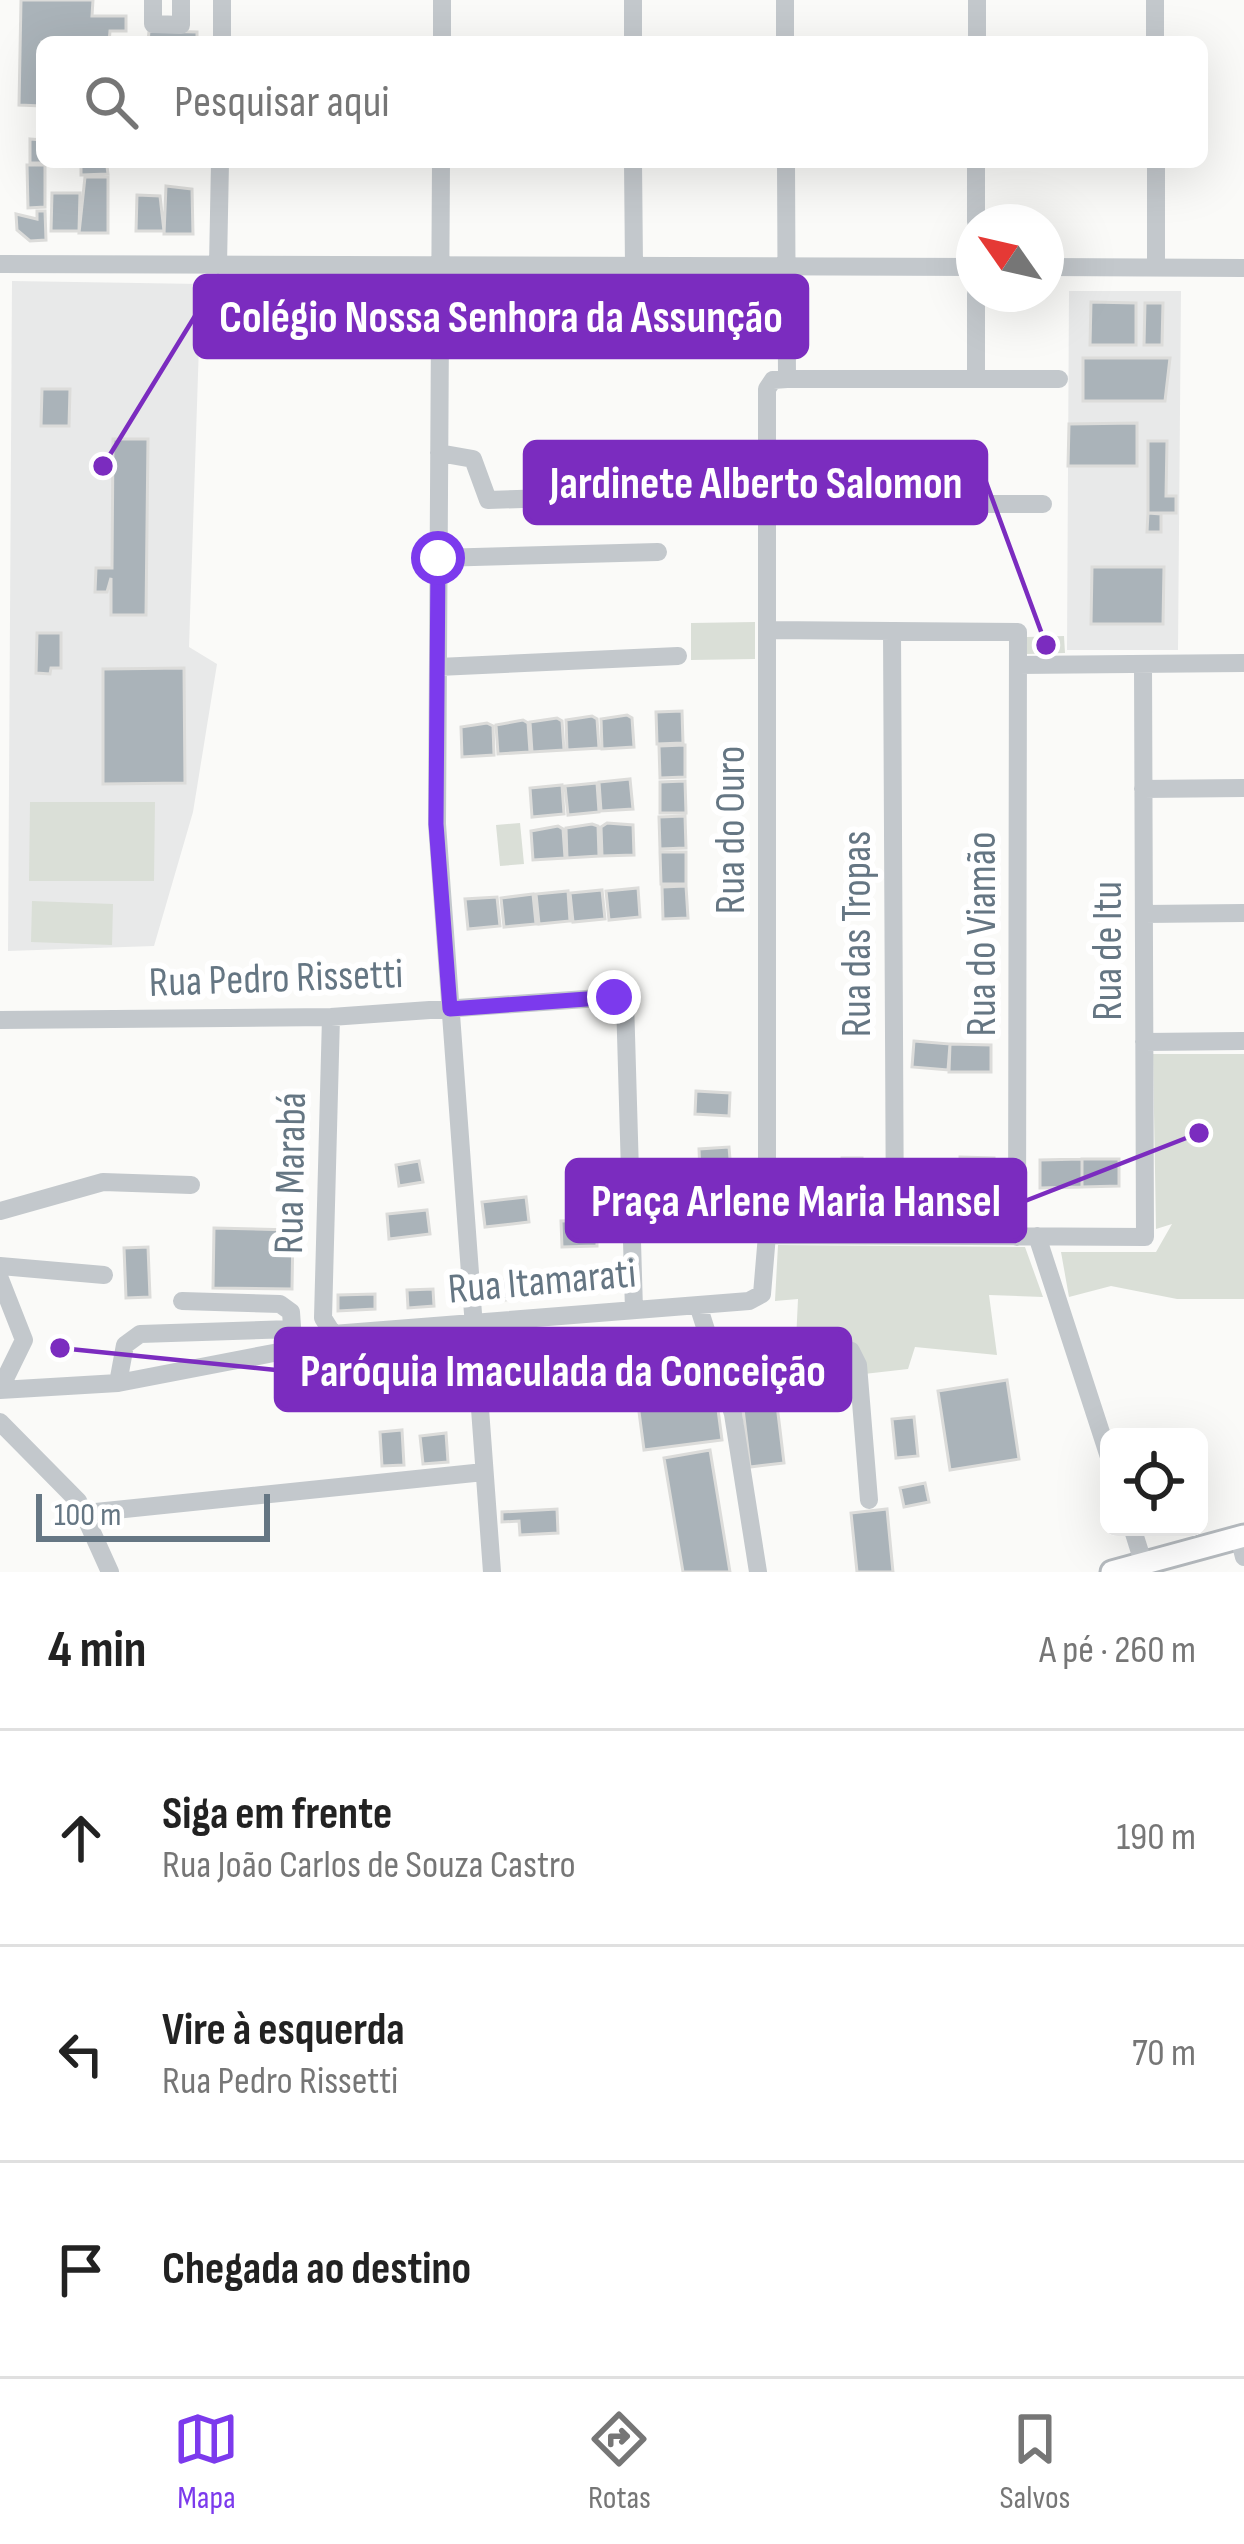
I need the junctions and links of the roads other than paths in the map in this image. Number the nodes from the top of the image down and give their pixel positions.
1 (153, 0) edge
2 (181, 0) edge
3 (222, 0) edge
4 (442, 0) edge
5 (633, 0) edge
6 (785, 0) edge
7 (977, 0) edge
8 (1155, 0) edge
9 (222, 36) edge
10 (442, 36) edge
11 (633, 36) edge
12 (785, 36) edge
13 (976, 36) edge
14 (1155, 36) edge
15 (220, 168) edge
16 (441, 168) edge
17 (633, 168) edge
18 (786, 168) edge
19 (976, 168) edge
20 (1156, 168) edge
21 (976, 204) edge
22 (0, 264) edge
23 (218, 265) junction
24 (441, 266) junction
25 (634, 266) junction
26 (786, 267) junction
27 (956, 267) edge
28 (1064, 267) edge
29 (1156, 268) junction
30 (1244, 268) edge
31 (976, 312) edge
32 (787, 379) junction
33 (976, 379) junction
34 (1059, 379) dead end
35 (439, 453) junction
36 (634, 482) dead end
37 (766, 504) junction
38 (1042, 504) dead end
39 (658, 552) dead end
40 (438, 558) junction
41 (766, 630) junction
42 (892, 631) junction
43 (678, 656) dead end
44 (1244, 663) edge
45 (1143, 664) junction
46 (1018, 665) junction
47 (438, 667) junction
48 (1244, 788) edge
49 (1143, 789) junction
50 (1144, 914) junction
51 (1244, 914) edge
52 (450, 1009) junction
53 (331, 1017) junction
54 (0, 1020) edge
55 (1244, 1041) edge
56 (1144, 1042) junction
57 (191, 1184) dead end
58 (0, 1211) edge
59 (767, 1235) junction
60 (895, 1236) junction
61 (1027, 1236) junction
62 (0, 1266) edge
63 (104, 1275) dead end
64 (0, 1279) edge
65 (761, 1294) joint
66 (182, 1301) dead end
67 (698, 1305) junction
68 (634, 1310) junction
69 (473, 1324) junction
70 (292, 1329) junction
71 (328, 1330) joint
72 (721, 1374) junction
73 (118, 1383) junction
74 (0, 1390) edge
75 (0, 1422) edge
76 (1100, 1433) edge
77 (484, 1472) junction
78 (869, 1500) dead end
79 (86, 1513) junction
80 (1131, 1536) edge
81 (1242, 1544) edge
82 (1127, 1568) edge
83 (110, 1572) edge
84 (492, 1572) edge
85 (758, 1572) edge

1 - 2 street
3 - 9 street
4 - 10 street
5 - 11 street
6 - 12 street
7 - 13 street
8 - 14 street
15 - 23 street
16 - 24 street
17 - 25 street
18 - 26 street
19 - 21 street
20 - 29 street
22 - 23 street
23 - 24 street
24 - 25 street
24 - 35 street
25 - 26 street
26 - 27 street
26 - 32 street
28 - 29 street
29 - 30 street
31 - 33 street
32 - 33 street
32 - 37 street, Rua do Ouro
33 - 34 street
35 - 36 street
35 - 40 street
37 - 38 street
37 - 41 street, Rua do Ouro
39 - 40 street
40 - 47 street
41 - 42 street
41 - 59 street, Rua do Ouro
42 - 46 street, Rua do Viamão
42 - 60 street, Rua das Tropas
43 - 47 street
44 - 45 street
45 - 46 street
45 - 49 street, Rua de Itu
46 - 61 street, Rua do Viamão
47 - 52 street
48 - 49 street
49 - 50 street, Rua de Itu
50 - 51 street
50 - 56 street, Rua de Itu
52 - 53 street, Rua Pedro Rissetti
52 - 68 street, Rua Pedro Rissetti
52 - 69 street
53 - 54 street, Rua Pedro Rissetti
53 - 71 street, Rua Marabá
55 - 56 street
56 - 61 street, Rua de Itu
57 - 58 street
59 - 60 street
59 - 65 street, Rua do Ouro
60 - 61 street
61 - 76 street, Rua do Viamão
62 - 63 street
64 - 74 street
65 - 67 street, Rua Itamarati
66 - 70 street
67 - 68 street, Rua Itamarati
67 - 72 street
68 - 69 street, Rua Itamarati
69 - 71 street, Rua Itamarati
69 - 77 street
70 - 73 street
70 - 73 street
72 - 78 street
72 - 85 street
73 - 74 street
75 - 79 street
77 - 79 street
77 - 84 street
79 - 83 street
80 - 82 street
81 - 82 main road

